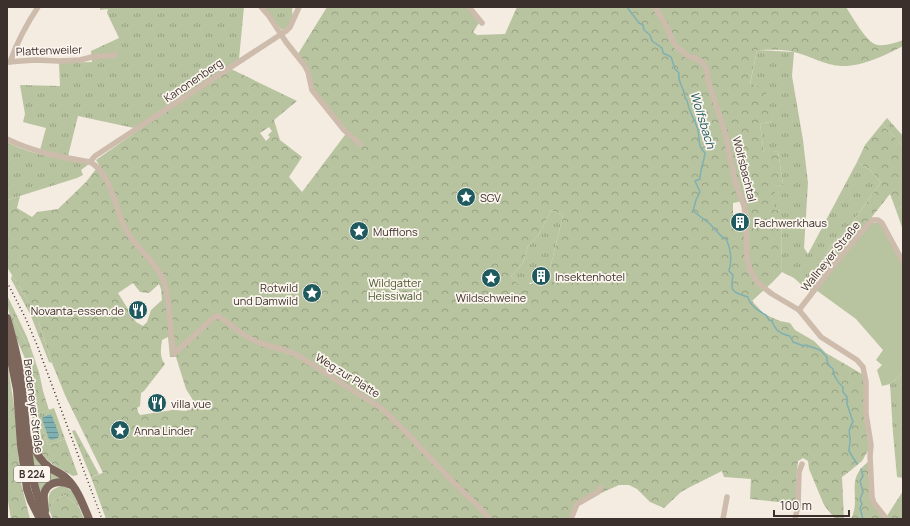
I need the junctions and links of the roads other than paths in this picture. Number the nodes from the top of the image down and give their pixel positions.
1 (38, 7) edge
2 (261, 7) edge
3 (299, 7) edge
4 (470, 7) edge
5 (655, 7) edge
6 (482, 23) dead end
7 (281, 34) junction
8 (115, 55) dead end
9 (8, 62) edge
10 (7, 139) edge
11 (360, 144) dead end
12 (90, 162) junction
13 (903, 262) edge
14 (800, 310) junction
15 (7, 318) edge
16 (7, 340) edge
17 (26, 429) junction
18 (802, 464) dead end
19 (74, 487) junction
20 (601, 488) dead end
21 (727, 497) dead end
22 (31, 501) junction
23 (885, 517) dead end
24 (44, 518) edge
25 (34, 519) edge
26 (89, 519) edge
27 (490, 519) edge
28 (571, 519) edge
29 (723, 519) edge
30 (795, 519) edge

1 - 9 street
2 - 7 street
3 - 7 street, Kanonenberg
4 - 6 street
5 - 14 street, Wolfsbachtal
7 - 11 street
7 - 12 street, Kanonenberg
8 - 9 street, Plattenweiler
10 - 12 street
12 - 27 street, Weg zur Platte
13 - 14 street, Wallneyer Straße
14 - 23 street, Wolfsbachtal
15 - 17 main road, Bredeneyer Straße / B 224
16 - 22 main road, Bredeneyer Straße / B 224
17 - 19 main road
17 - 24 main road, Bredeneyer Straße / B 224
18 - 30 street
19 - 24 main road
19 - 26 main road
20 - 28 street
21 - 29 street
22 - 24 main road, Bredeneyer Straße / B 224
22 - 25 main road

